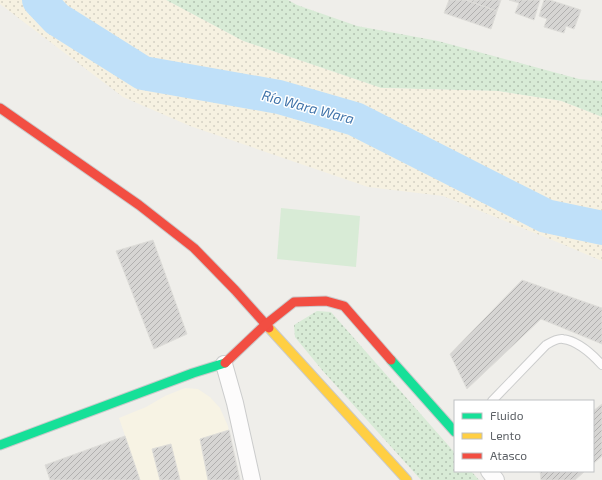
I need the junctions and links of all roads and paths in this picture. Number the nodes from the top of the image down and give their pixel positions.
1 (0, 108) edge
2 (266, 325) junction
3 (224, 364) junction
4 (602, 365) edge
5 (493, 400) edge
6 (451, 425) edge
7 (0, 446) edge
8 (490, 472) edge
9 (252, 480) edge
10 (407, 480) edge
11 (496, 480) edge

1 - 2 street
2 - 3 street
2 - 6 street
2 - 10 street
3 - 7 street
3 - 9 street
4 - 5 lane
8 - 11 street

